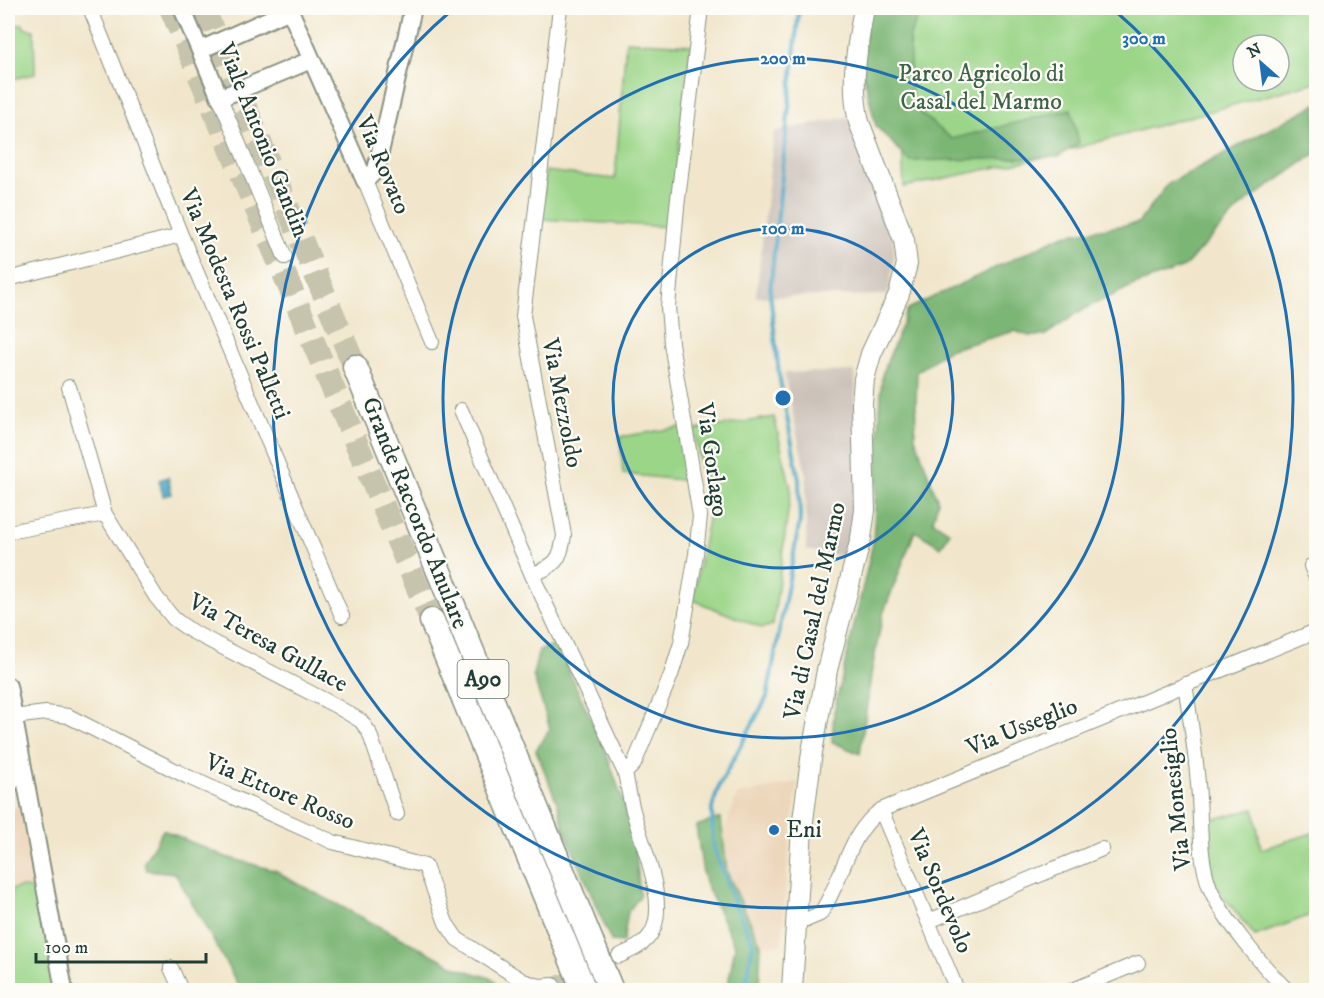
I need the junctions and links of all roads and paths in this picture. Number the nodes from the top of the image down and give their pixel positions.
1 (90, 8) edge
2 (182, 8) edge
3 (412, 8) edge
4 (560, 8) edge
5 (701, 8) edge
6 (864, 8) edge
7 (289, 9) edge
8 (200, 50) junction
9 (311, 60) junction
10 (220, 98) junction
11 (366, 181) junction
12 (181, 235) junction
13 (285, 258) dead end
14 (8, 279) edge
15 (432, 342) dead end
16 (355, 368) tunnel mouth
17 (69, 387) dead end
18 (461, 410) dead end
19 (105, 514) junction
20 (8, 532) edge
21 (532, 575) junction
22 (342, 616) dead end
23 (432, 621) tunnel mouth
24 (1317, 631) edge
25 (1185, 684) junction
26 (8, 686) edge
27 (13, 717) junction
28 (22, 766) junction
29 (625, 773) junction
30 (8, 789) edge
31 (881, 810) junction
32 (398, 814) dead end
33 (1102, 849) dead end
34 (795, 918) junction
35 (929, 921) junction
36 (619, 956) tunnel mouth
37 (1138, 963) dead end
38 (171, 968) dead end
39 (553, 985) dead end
40 (64, 990) edge
41 (181, 990) edge
42 (584, 990) edge
43 (611, 990) edge
44 (792, 990) edge
45 (957, 990) edge
46 (1073, 990) edge
47 (1287, 990) edge

1 - 12 street, Via Modesta Rossi Palletti
2 - 8 street, Viale Antonio Gandin
3 - 11 street
4 - 21 street, Via Mezzoldo
5 - 29 street, Via Gorlago
6 - 34 main road, Via di Casal del Marmo
7 - 8 street
7 - 9 street, Via Rovato
8 - 10 street, Viale Antonio Gandin
9 - 10 street
9 - 11 street, Via Rovato
10 - 13 street, Viale Antonio Gandin
11 - 15 street, Via Rovato
12 - 14 street
12 - 22 street, Via Modesta Rossi Palletti
16 - 43 highway, Grande Raccordo Anulare / A90
17 - 19 street, Via Teresa Gullace
18 - 21 street
19 - 20 street
19 - 32 street, Via Teresa Gullace
21 - 29 street
23 - 42 highway, Grande Raccordo Anulare / A90
24 - 25 street, Via Usseglio
25 - 31 street, Via Usseglio
25 - 47 street, Via Monesiglio
26 - 27 street
27 - 28 street
27 - 39 street, Via Ettore Rosso
28 - 30 street
28 - 40 street
29 - 36 street
31 - 34 street, Via Usseglio
31 - 35 street, Via Sordevolo
33 - 35 street
34 - 44 main road, Via di Casal del Marmo
35 - 45 street, Via Sordevolo
37 - 46 street
38 - 41 street

